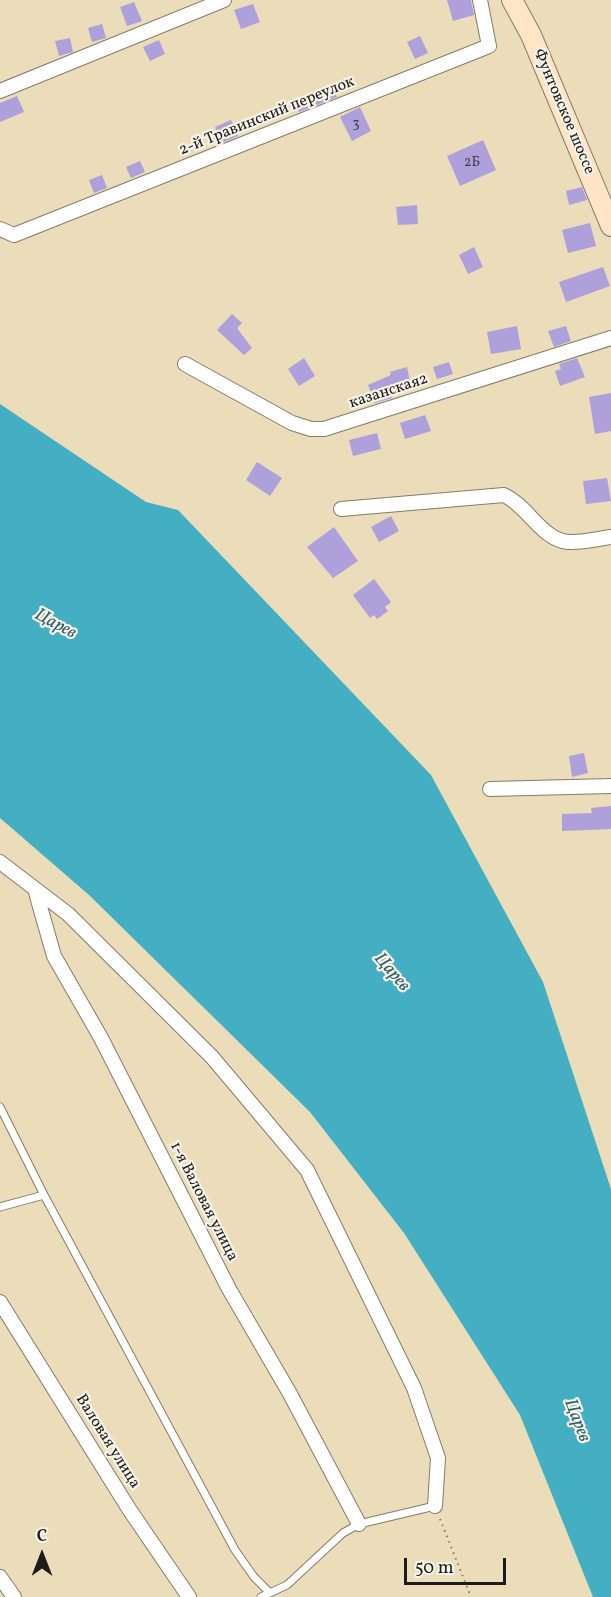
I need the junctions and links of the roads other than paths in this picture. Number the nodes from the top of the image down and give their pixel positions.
1 (224, 0) edge
2 (480, 0) edge
3 (512, 0) edge
4 (0, 91) edge
5 (611, 226) edge
6 (0, 229) edge
7 (611, 338) edge
8 (185, 364) dead end
9 (341, 509) dead end
10 (611, 537) edge
11 (611, 786) edge
12 (490, 789) dead end
13 (0, 862) edge
14 (35, 889) junction
15 (0, 1107) edge
16 (44, 1195) junction
17 (0, 1207) edge
18 (0, 1302) edge
19 (435, 1506) joint
20 (359, 1524) junction
21 (0, 1577) edge
22 (269, 1592) junction
23 (14, 1597) edge
24 (189, 1597) edge
25 (261, 1597) edge

1 - 4 street
2 - 6 street, 2-й Травинский переулок
3 - 5 street, Фунтовское шоссе
7 - 8 street, казанская2
9 - 10 street
11 - 12 street
13 - 14 street
14 - 19 street
14 - 20 street, 1-я Валовая улица
15 - 16 lane
16 - 17 lane
16 - 22 lane
18 - 24 street, Валовая улица
19 - 20 lane
20 - 22 lane
21 - 23 street
22 - 25 lane

